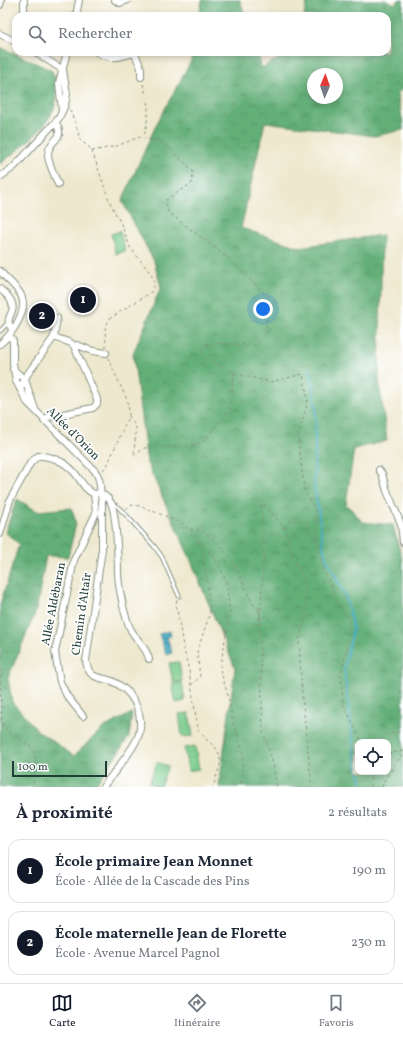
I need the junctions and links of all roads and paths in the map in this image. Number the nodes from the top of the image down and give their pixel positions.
1 (1, 0) edge
2 (24, 0) edge
3 (79, 0) edge
4 (115, 0) edge
5 (128, 0) edge
6 (0, 5) edge
7 (78, 9) junction
8 (24, 12) edge
9 (77, 12) edge
10 (78, 12) edge
11 (0, 34) edge
12 (12, 40) edge
13 (41, 56) edge
14 (67, 56) edge
15 (106, 56) edge
16 (123, 56) edge
17 (136, 56) edge
18 (63, 70) junction
19 (141, 77) joint
20 (64, 108) junction
21 (56, 123) junction
22 (144, 138) junction
23 (92, 152) junction
24 (0, 178) edge
25 (58, 184) dead end
26 (0, 271) edge
27 (0, 289) edge
28 (57, 318) dead end
29 (8, 323) junction
30 (13, 330) junction
31 (0, 331) edge
32 (10, 336) junction
33 (54, 337) junction
34 (0, 344) edge
35 (74, 346) junction
36 (106, 353) junction
37 (14, 369) junction
38 (234, 373) junction
39 (25, 380) junction
40 (20, 389) junction
41 (36, 412) junction
42 (129, 416) junction
43 (44, 420) junction
44 (379, 470) dead end
45 (98, 476) junction
46 (97, 493) junction
47 (111, 503) junction
48 (123, 512) junction
49 (92, 519) junction
50 (101, 522) junction
51 (402, 523) edge
52 (284, 527) junction
53 (190, 529) junction
54 (0, 534) edge
55 (317, 539) junction
56 (403, 542) edge
57 (199, 543) junction
58 (179, 596) joint
59 (258, 610) junction
60 (149, 659) dead end
61 (0, 669) edge
62 (191, 685) junction
63 (83, 716) dead end
64 (403, 731) edge
65 (361, 739) edge
66 (379, 739) edge
67 (403, 751) edge
68 (391, 753) edge
69 (403, 755) edge
70 (370, 775) edge
71 (32, 787) edge
72 (103, 787) edge
73 (213, 787) edge
74 (241, 787) edge
75 (277, 787) edge
76 (310, 787) edge
77 (371, 787) edge
78 (382, 787) edge

1 - 6 street
2 - 8 street
3 - 7 street
4 - 5 street
7 - 9 street
7 - 10 street
11 - 12 street
13 - 18 street
14 - 18 street
15 - 16 street
17 - 19 street
18 - 20 street
19 - 22 path
20 - 21 street
20 - 23 path
21 - 24 street
21 - 25 street
22 - 23 path
22 - 38 path
23 - 36 path
26 - 30 street
27 - 29 street
28 - 33 street
29 - 30 street
29 - 31 lane
30 - 32 street
32 - 34 street
32 - 37 street, Allée d'Orion
33 - 35 street
33 - 39 street
35 - 36 street
35 - 43 street
36 - 42 path
37 - 39 street, Allée d'Orion
37 - 40 street, Allée d'Orion
38 - 42 path
38 - 55 path
39 - 40 street
39 - 41 street, Allée d'Orion
40 - 41 street, Allée d'Orion
41 - 43 street, Allée d'Orion
42 - 45 path
43 - 45 street, Allée d'Orion
44 - 51 street
45 - 46 street, Allée d'Orion
46 - 47 street
46 - 49 street, Allée Aldébaran
46 - 50 street, Chemin d'Altaïr
46 - 54 street
47 - 48 lane
47 - 60 street
48 - 53 path
48 - 58 lane
49 - 50 street
49 - 63 street, Allée Aldébaran
50 - 72 street, Chemin d'Altaïr
51 - 56 street
52 - 55 path
52 - 59 path
52 - 76 path
53 - 57 path
53 - 59 path
55 - 65 path
57 - 62 path
57 - 74 path
58 - 62 path
59 - 75 path
61 - 71 path
62 - 73 path
64 - 66 path
67 - 68 path
69 - 78 path
70 - 77 path

